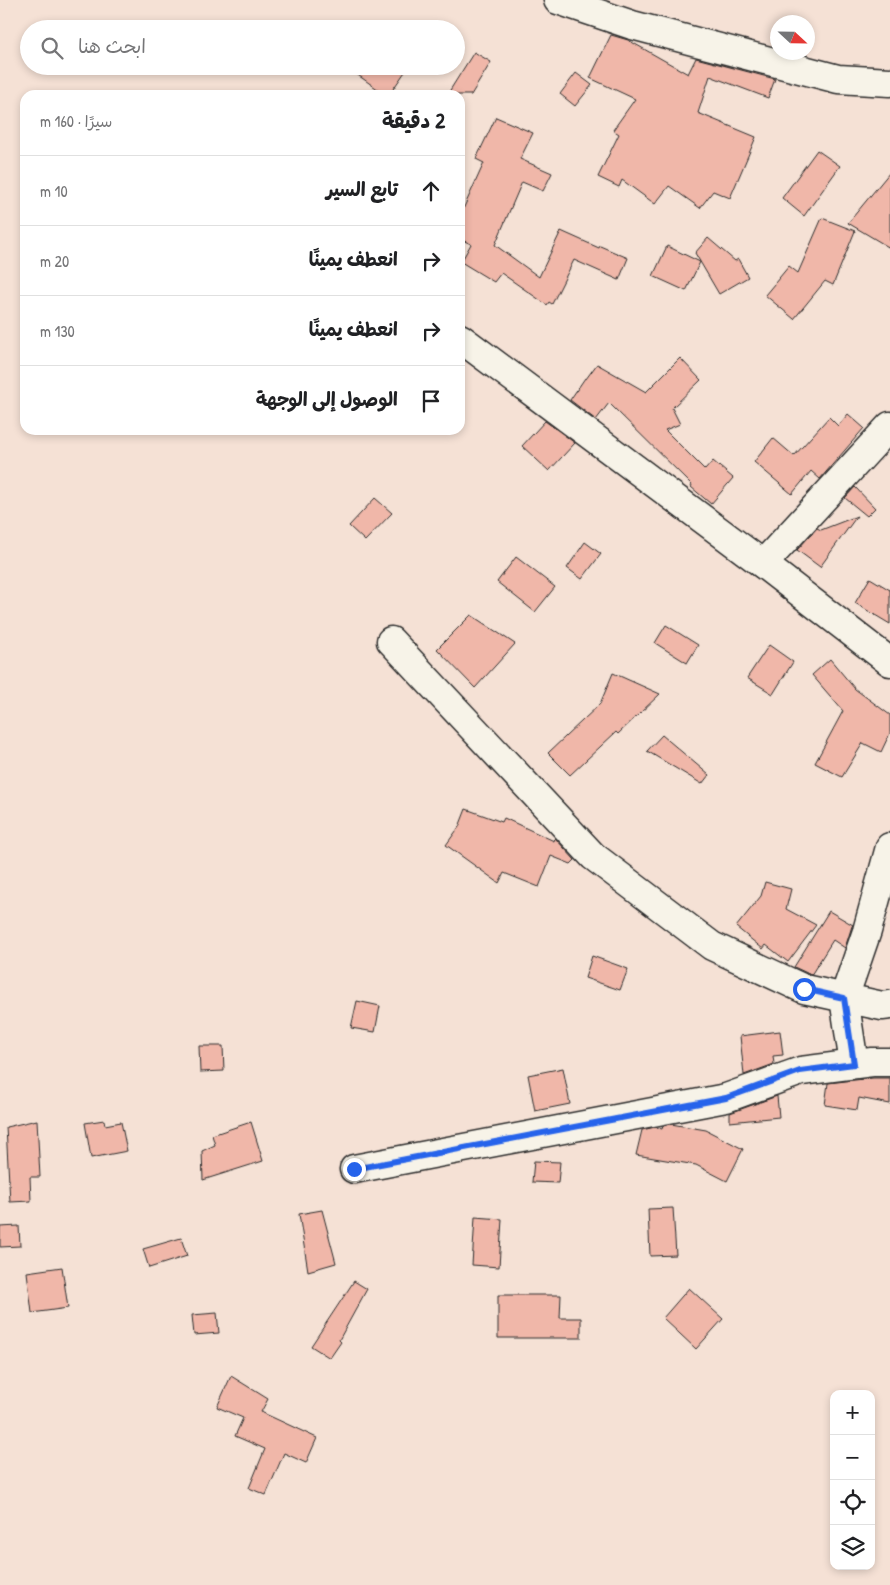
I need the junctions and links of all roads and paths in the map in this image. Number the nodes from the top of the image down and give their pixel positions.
1 (558, 0) edge
2 (890, 82) edge
3 (465, 342) edge
4 (890, 426) edge
5 (764, 564) junction
6 (391, 641) dead end
7 (890, 662) edge
8 (890, 847) edge
9 (844, 998) junction
10 (890, 1005) edge
11 (890, 1062) edge
12 (854, 1064) junction
13 (354, 1169) dead end

1 - 2 street
3 - 5 street
4 - 5 street
5 - 7 street
6 - 9 street
8 - 9 street
9 - 10 street
9 - 12 street
11 - 12 street
12 - 13 street

